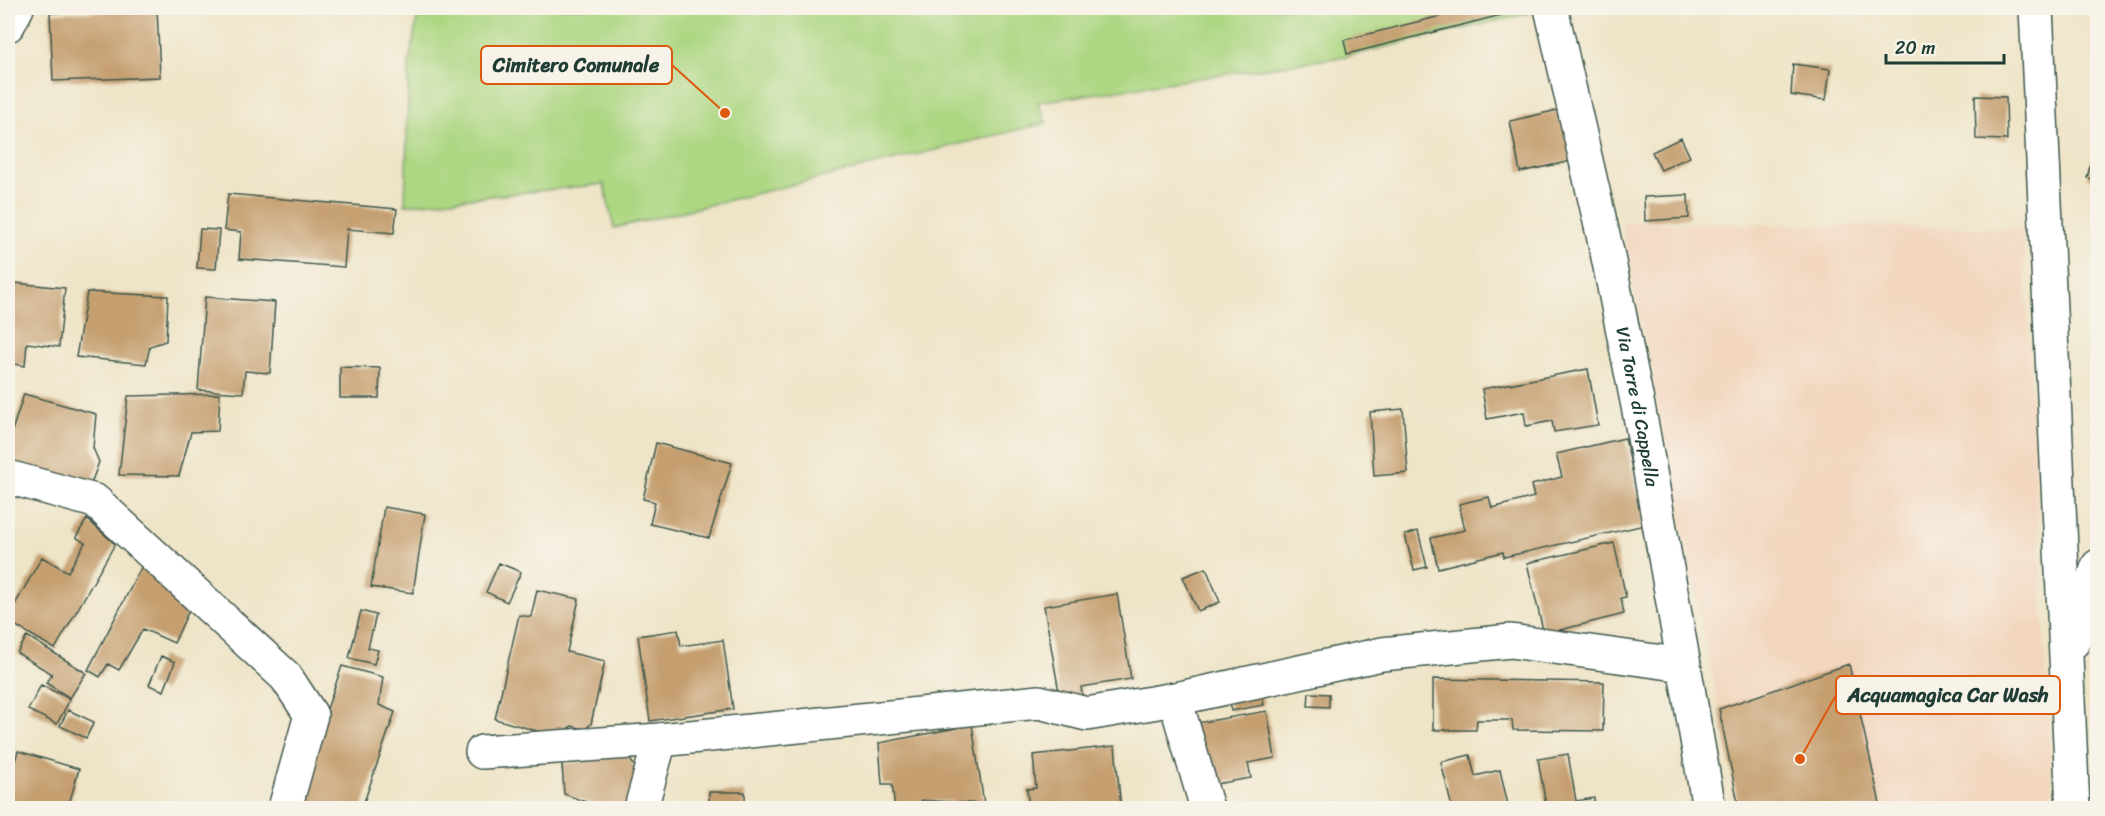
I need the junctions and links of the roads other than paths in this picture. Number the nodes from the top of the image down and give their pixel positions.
1 (17, 8) edge
2 (1551, 8) edge
3 (2036, 8) edge
4 (8, 25) edge
5 (8, 477) edge
6 (2097, 566) edge
7 (2066, 664) junction
8 (1684, 665) junction
9 (1175, 699) junction
10 (660, 740) junction
11 (482, 752) dead end
12 (285, 808) edge
13 (641, 808) edge
14 (1207, 808) edge
15 (1709, 808) edge
16 (2073, 808) edge

1 - 4 street
2 - 8 street, Via Torre di Cappella
3 - 7 street
5 - 12 street
6 - 7 street
7 - 16 street
8 - 9 street
8 - 15 street, Via Torre di Cappella
9 - 10 street
9 - 14 street
10 - 11 street
10 - 13 street

